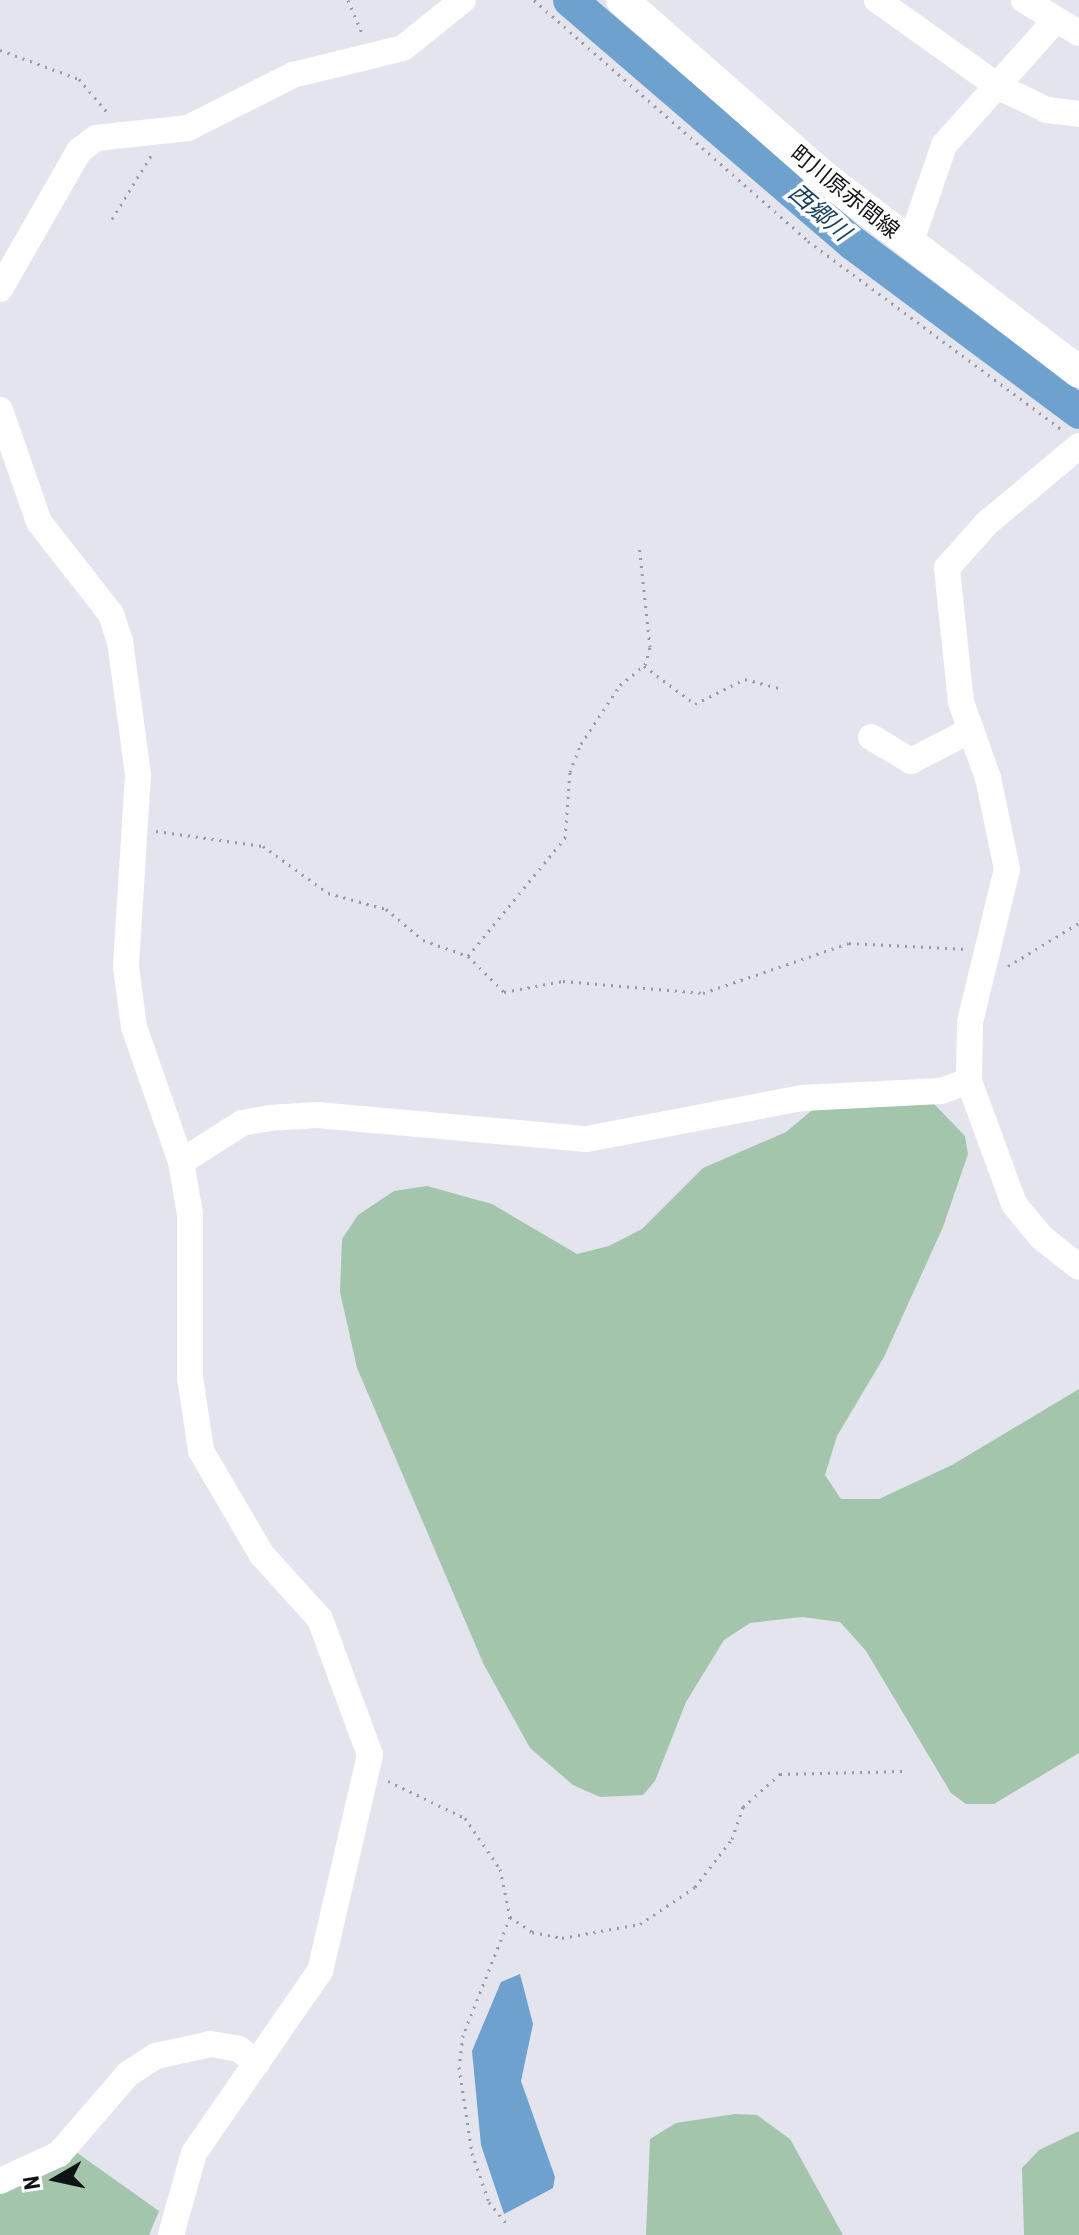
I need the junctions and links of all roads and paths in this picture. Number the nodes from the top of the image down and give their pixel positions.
1 (348, 0) edge
2 (463, 0) edge
3 (534, 0) edge
4 (622, 0) edge
5 (877, 0) edge
6 (1024, 0) edge
7 (1053, 23) junction
8 (1079, 33) edge
9 (0, 50) edge
10 (375, 57) junction
11 (999, 87) junction
12 (1079, 114) edge
13 (117, 130) junction
14 (167, 130) junction
15 (112, 219) dead end
16 (910, 244) junction
17 (0, 289) edge
18 (1079, 372) edge
19 (0, 410) edge
20 (1076, 446) edge
21 (639, 544) dead end
22 (644, 666) junction
23 (783, 689) dead end
24 (971, 730) junction
25 (871, 737) dead end
26 (138, 829) junction
27 (1079, 923) edge
28 (990, 950) junction
29 (468, 956) junction
30 (983, 986) junction
31 (969, 1081) junction
32 (181, 1162) junction
33 (1079, 1267) edge
34 (904, 1771) dead end
35 (365, 1776) junction
36 (510, 1917) junction
37 (257, 2063) junction
38 (0, 2181) edge
39 (505, 2222) dead end
40 (171, 2235) edge

1 - 10 path
2 - 10 street
3 - 20 path
4 - 16 main road, 町川原赤間線
5 - 11 street
6 - 7 street
7 - 8 street
7 - 11 street
9 - 13 path
10 - 14 street
11 - 12 street
11 - 16 street
13 - 14 street
13 - 17 street
14 - 15 path
16 - 18 main road, 町川原赤間線
19 - 26 street
20 - 24 street
21 - 22 path
22 - 23 path
22 - 29 path
24 - 25 street
24 - 28 street
26 - 29 path
26 - 32 street
27 - 30 path
28 - 29 path
28 - 30 street
30 - 31 street
31 - 32 street
31 - 33 street
32 - 35 street
34 - 36 path
35 - 36 path
35 - 37 street
36 - 39 path
37 - 38 street
37 - 40 street

